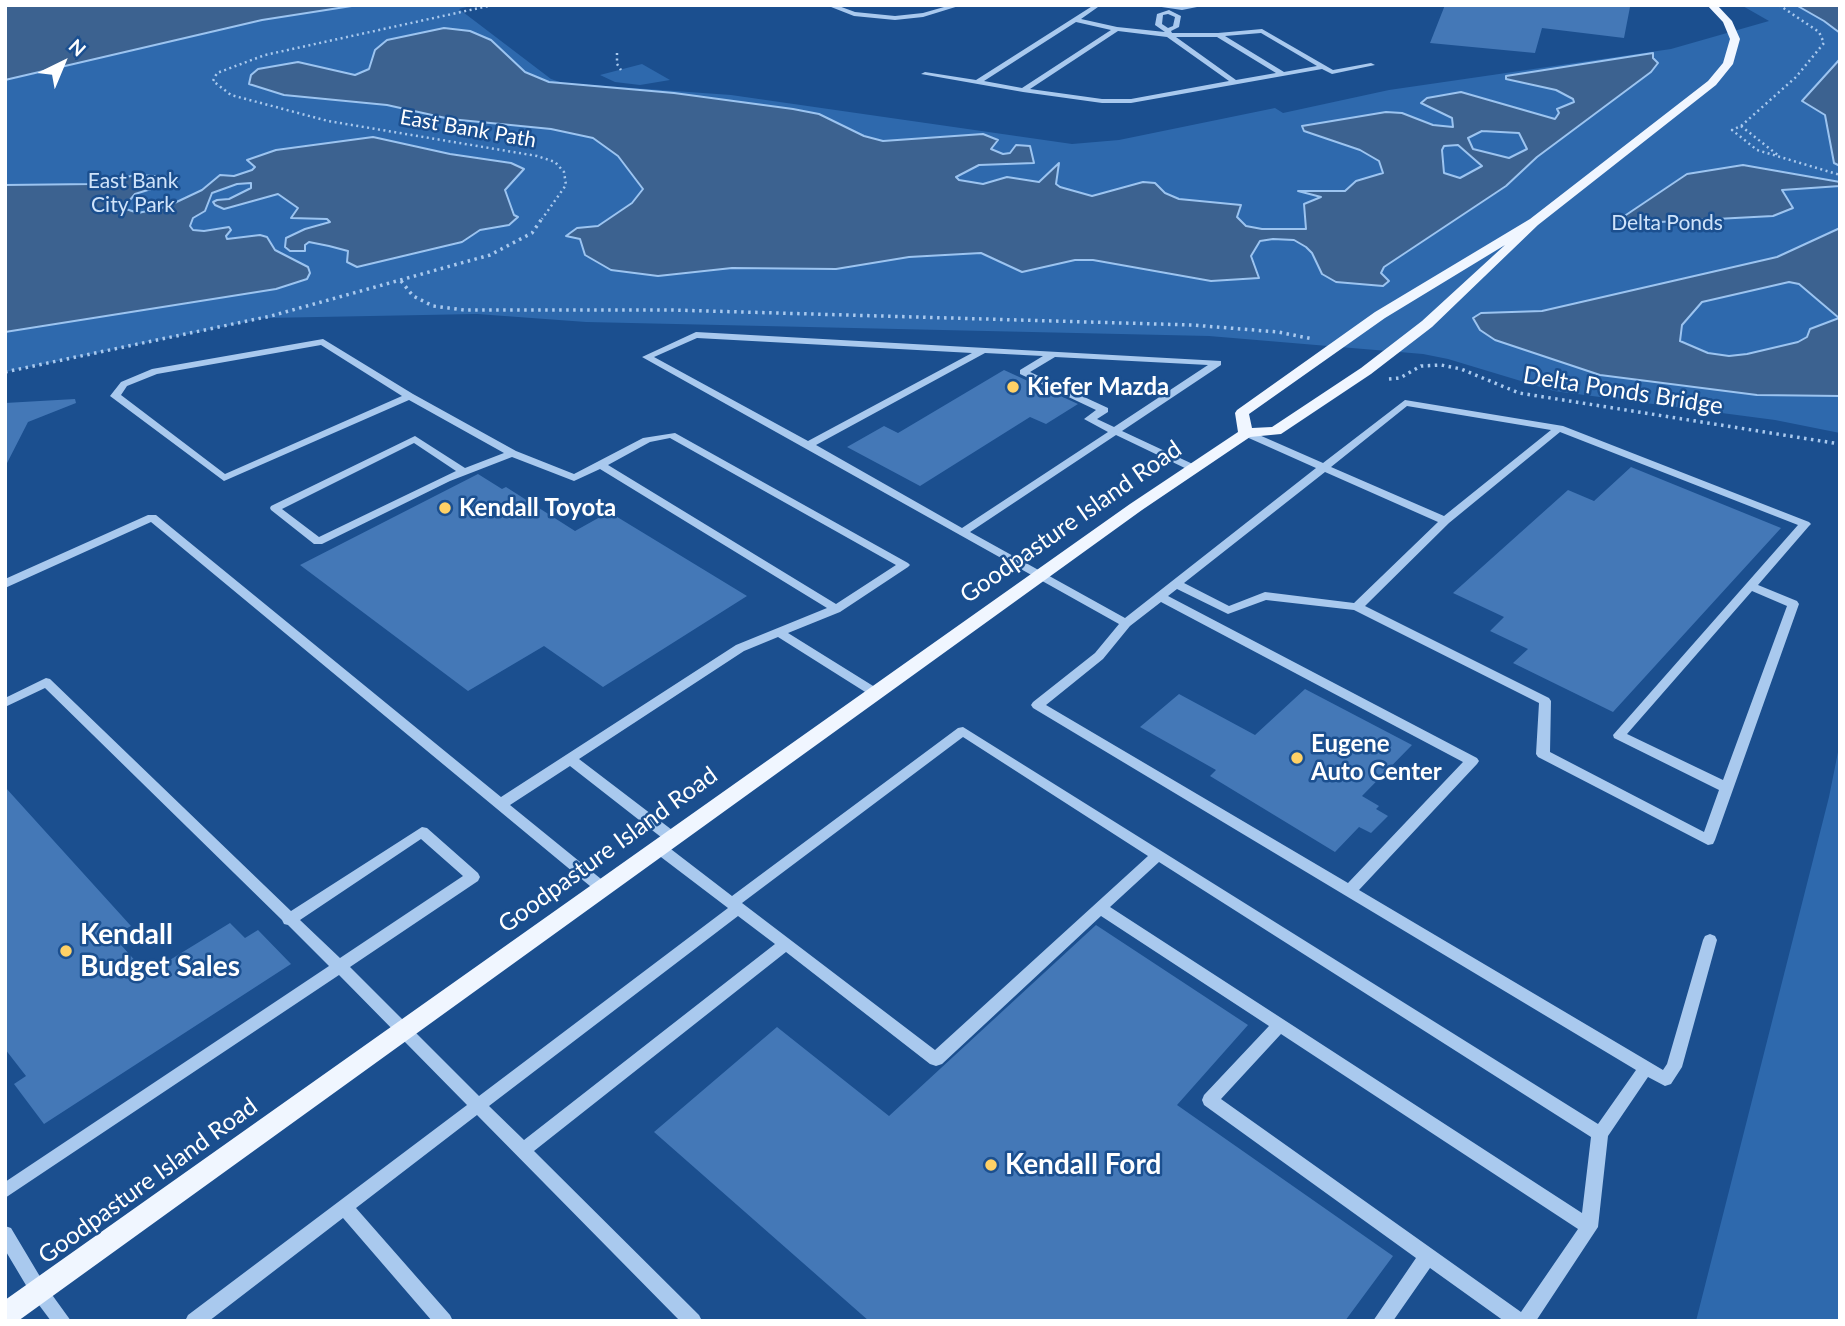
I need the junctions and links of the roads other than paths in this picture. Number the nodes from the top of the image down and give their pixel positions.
1 (829, 5) edge
2 (959, 5) edge
3 (1151, 5) edge
4 (1204, 5) edge
5 (1712, 5) edge
6 (1095, 7) dead end
7 (1169, 10) junction
8 (1075, 20) junction
9 (1117, 29) junction
10 (1168, 32) junction
11 (1218, 35) junction
12 (1371, 65) dead end
13 (1323, 67) junction
14 (925, 74) dead end
15 (1283, 74) junction
16 (1233, 81) junction
17 (978, 82) junction
18 (1023, 90) junction
19 (1534, 222) junction
20 (984, 349) junction
21 (1056, 353) junction
22 (409, 396) junction
23 (1559, 428) junction
24 (1116, 432) junction
25 (1246, 433) junction
26 (808, 445) junction
27 (512, 453) junction
28 (600, 465) junction
29 (1322, 466) junction
30 (1193, 468) junction
31 (463, 471) junction
32 (1445, 521) junction
33 (963, 532) junction
34 (1038, 575) junction
35 (5, 584) edge
36 (1176, 584) junction
37 (1750, 586) junction
38 (1159, 596) junction
39 (1357, 607) junction
40 (836, 609) junction
41 (1126, 623) junction
42 (779, 632) junction
43 (874, 692) junction
44 (5, 703) edge
45 (570, 759) junction
46 (1727, 788) junction
47 (501, 804) junction
48 (664, 842) junction
49 (1158, 855) junction
50 (601, 887) junction
51 (1349, 891) junction
52 (735, 905) junction
53 (1100, 908) junction
54 (289, 920) junction
55 (1710, 940) dead end
56 (786, 944) junction
57 (340, 967) junction
58 (1280, 1026) junction
59 (401, 1031) junction
60 (1646, 1068) junction
61 (478, 1107) junction
62 (1600, 1134) junction
63 (522, 1151) junction
64 (5, 1191) edge
65 (345, 1208) junction
66 (1589, 1227) junction
67 (5, 1234) edge
68 (1428, 1255) junction
69 (39, 1291) junction
70 (5, 1315) edge
71 (62, 1321) edge
72 (194, 1321) edge
73 (444, 1321) edge
74 (693, 1321) edge
75 (1381, 1321) edge
76 (1519, 1321) edge
77 (1525, 1321) edge

1 - 2 street
3 - 7 street
4 - 7 street
5 - 19 main road, Goodpasture Island Road
6 - 8 street
7 - 10 street
8 - 9 street
8 - 17 street
9 - 10 street
9 - 18 street
10 - 11 street
10 - 16 lane
11 - 13 street
11 - 15 street
12 - 13 lane
13 - 15 street
14 - 17 lane
15 - 16 street
16 - 18 street
17 - 18 street
19 - 25 main road, Goodpasture Island Road
19 - 25 main road, Goodpasture Island Road
20 - 21 street
20 - 26 street
20 - 26 street
21 - 24 street
21 - 24 street
22 - 22 lane
22 - 27 lane
23 - 29 street
23 - 32 street
23 - 37 street
24 - 30 street
24 - 33 street
25 - 29 street
25 - 30 main road, Goodpasture Island Road
26 - 33 street
27 - 28 lane
27 - 31 street
28 - 40 street
28 - 40 street
29 - 32 street
29 - 36 street
30 - 34 main road, Goodpasture Island Road
31 - 31 street
32 - 39 street
33 - 34 street
34 - 41 street
34 - 43 main road, Goodpasture Island Road
35 - 47 street
36 - 38 street
36 - 39 street
37 - 46 street
37 - 46 street
38 - 41 street
38 - 51 street
39 - 46 street
40 - 42 street
41 - 51 lane
42 - 43 street
42 - 45 street
43 - 48 main road, Goodpasture Island Road
44 - 54 street
45 - 47 street
45 - 48 street
47 - 50 street
48 - 50 main road, Goodpasture Island Road
48 - 52 street
49 - 52 street
49 - 53 street
49 - 62 lane
50 - 59 main road, Goodpasture Island Road
51 - 60 lane
52 - 56 street
52 - 61 street
53 - 56 street
53 - 58 street
54 - 57 street
54 - 57 street
55 - 60 lane
56 - 63 street
57 - 59 lane
57 - 64 street
58 - 66 street
58 - 68 street
59 - 61 street
59 - 69 main road, Goodpasture Island Road
60 - 62 lane
61 - 63 street
61 - 65 street
62 - 66 street
63 - 74 street
65 - 72 street
65 - 73 street
66 - 77 street
67 - 69 street
68 - 75 street
68 - 76 street
69 - 70 main road, Goodpasture Island Road
69 - 71 lane

